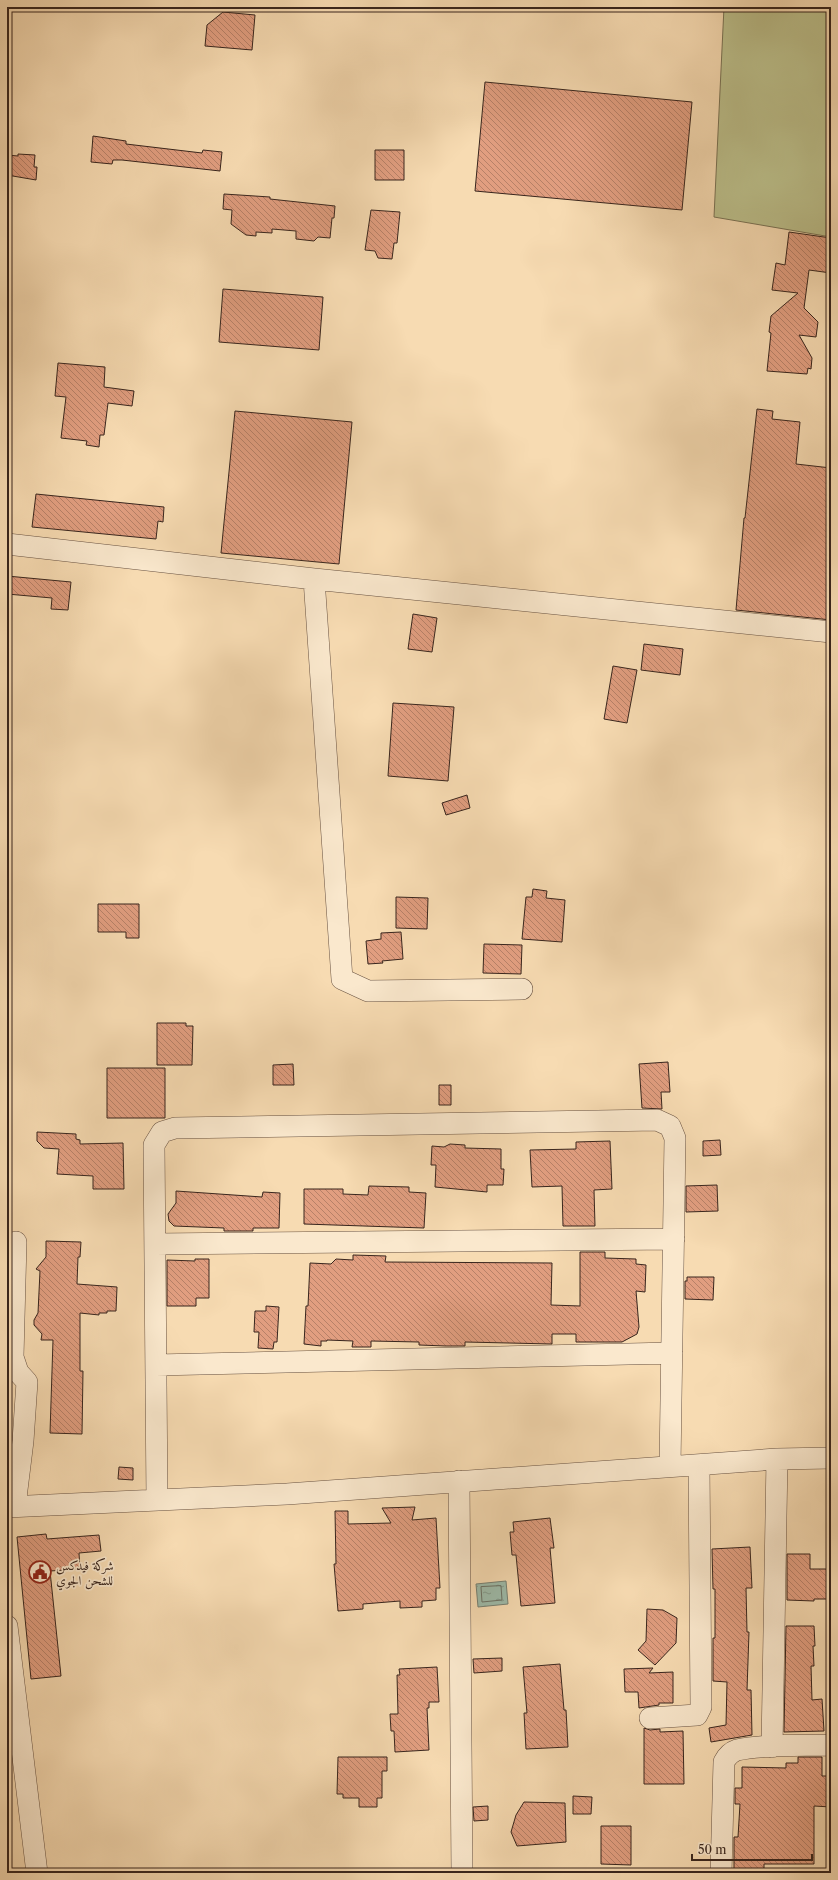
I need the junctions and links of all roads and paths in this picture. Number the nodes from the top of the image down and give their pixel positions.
1 (7, 544) edge
2 (314, 579) junction
3 (831, 632) edge
4 (522, 989) dead end
5 (674, 1239) junction
6 (16, 1242) dead end
7 (155, 1244) junction
8 (672, 1353) junction
9 (156, 1366) junction
10 (831, 1458) edge
11 (778, 1459) junction
12 (699, 1465) junction
13 (670, 1466) junction
14 (459, 1481) junction
15 (157, 1500) junction
16 (11, 1506) edge
17 (7, 1626) edge
18 (650, 1718) dead end
19 (831, 1745) edge
20 (772, 1747) junction
21 (37, 1873) edge
22 (462, 1873) edge
23 (721, 1873) edge

1 - 2 street
2 - 3 street
2 - 4 street
5 - 7 street
5 - 7 street
5 - 8 street
6 - 16 street
7 - 9 street
8 - 9 street
8 - 13 street
9 - 15 street
10 - 11 street
11 - 12 street
11 - 20 street
12 - 13 street
12 - 18 street
13 - 14 street
14 - 15 street
14 - 22 street
15 - 16 street
17 - 21 street
19 - 20 street
20 - 23 street

